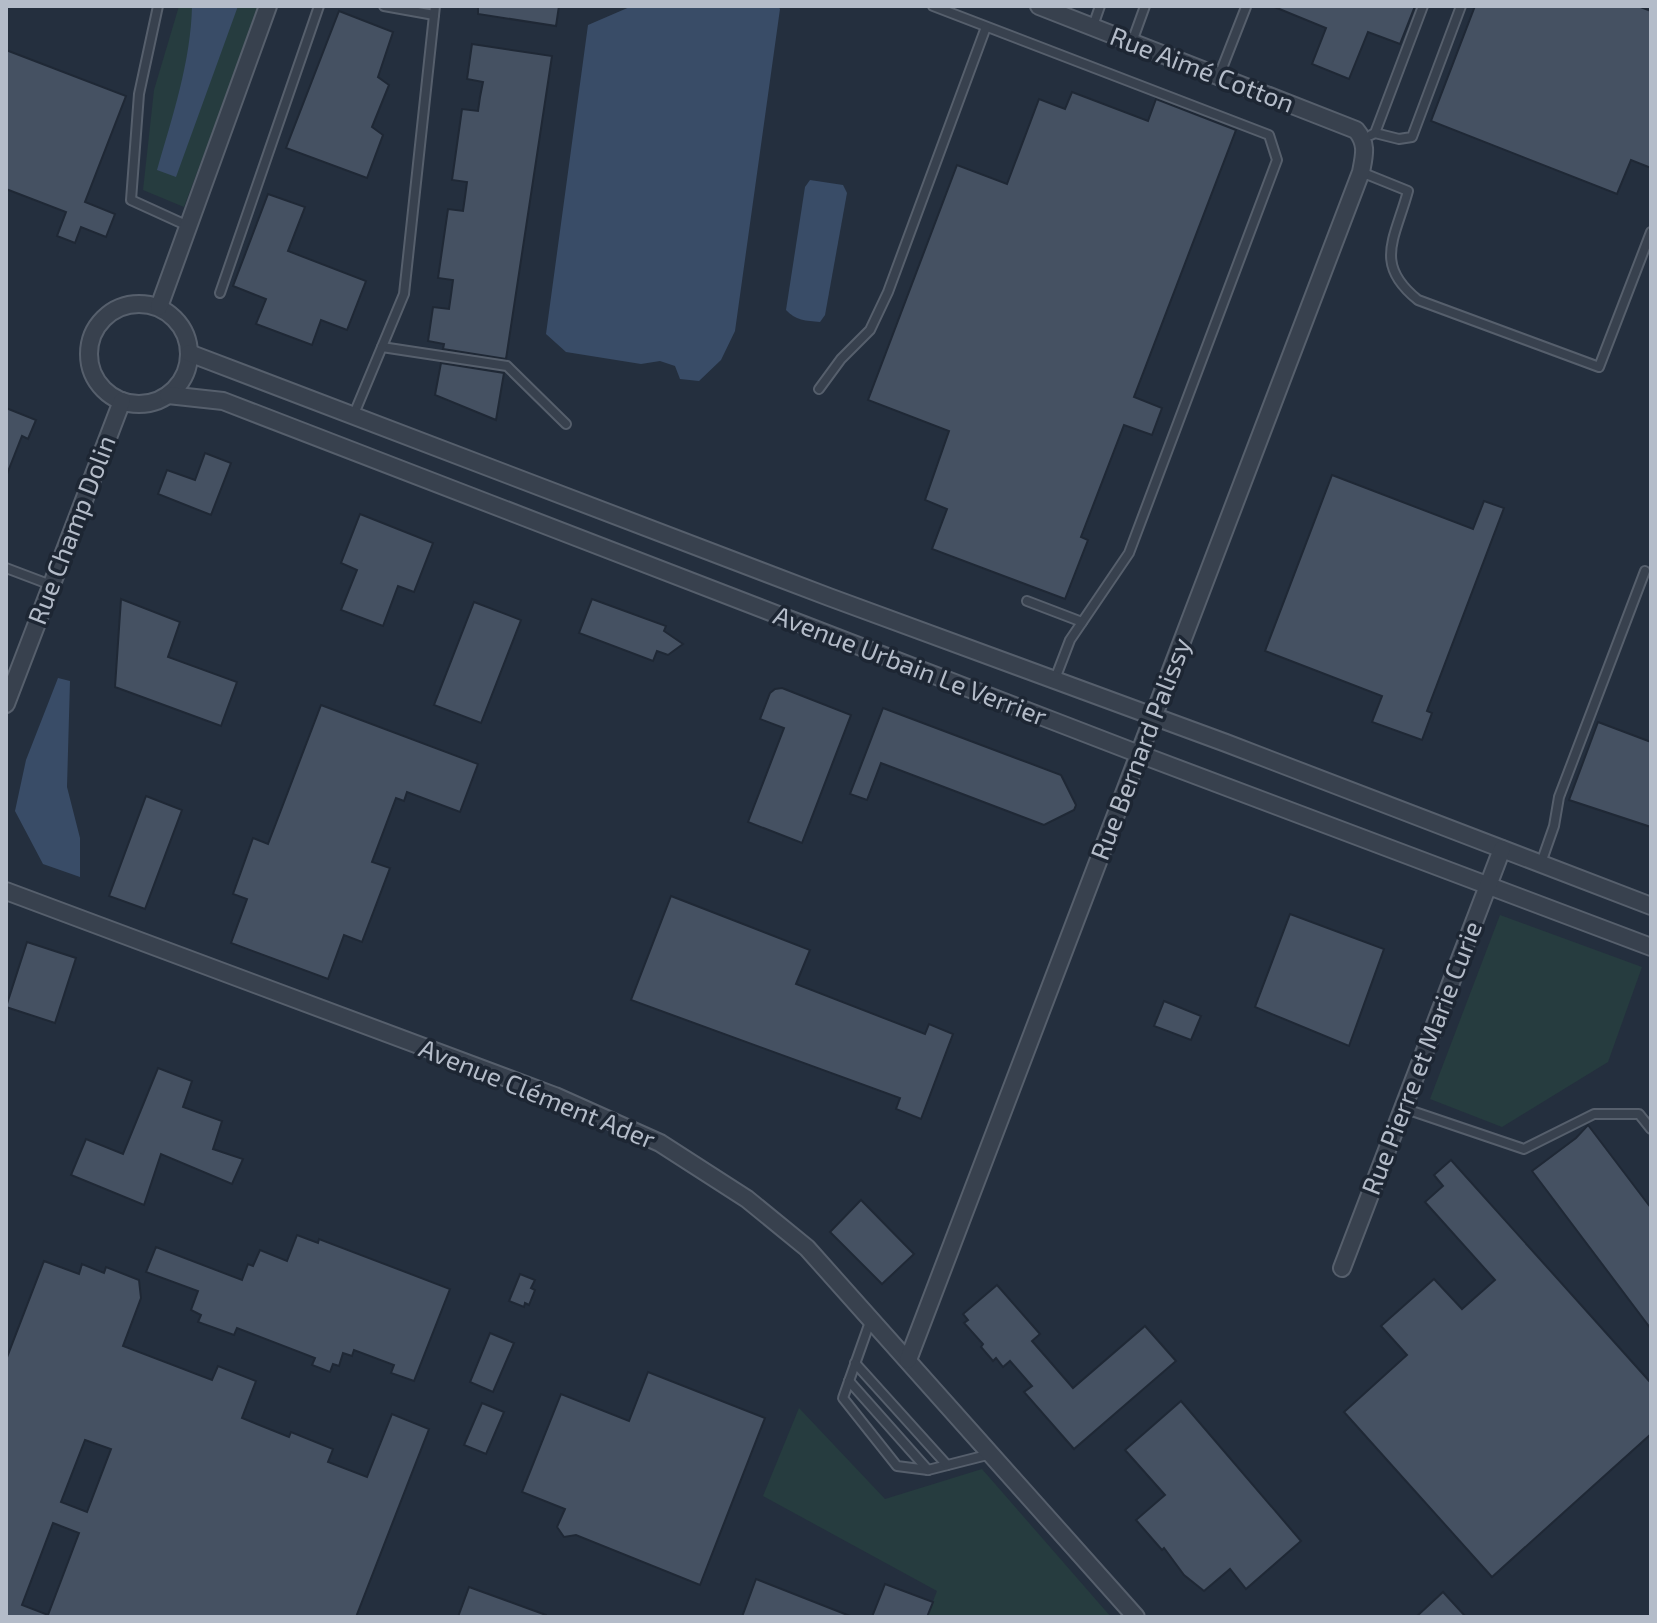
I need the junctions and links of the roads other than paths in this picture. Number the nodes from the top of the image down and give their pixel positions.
1 (158, 6) edge
2 (268, 6) edge
3 (319, 6) edge
4 (384, 6) edge
5 (933, 6) edge
6 (1039, 6) edge
7 (1100, 6) edge
8 (1145, 6) edge
9 (1423, 6) edge
10 (1461, 6) edge
11 (1246, 7) edge
12 (434, 10) edge
13 (986, 27) junction
14 (1093, 27) junction
15 (1132, 42) junction
16 (1219, 77) junction
17 (1369, 136) junction
18 (1361, 172) junction
19 (188, 226) junction
20 (1651, 232) edge
21 (220, 293) dead end
22 (159, 307) junction
23 (382, 347) junction
24 (189, 353) junction
25 (819, 389) dead end
26 (168, 395) junction
27 (122, 401) junction
28 (354, 414) junction
29 (566, 424) dead end
30 (6, 568) edge
31 (1645, 571) dead end
32 (52, 585) junction
33 (1027, 601) dead end
34 (1082, 622) junction
35 (1055, 679) junction
36 (7, 697) edge
37 (1153, 716) junction
38 (1139, 754) junction
39 (1502, 849) junction
40 (1540, 864) junction
41 (1487, 886) junction
42 (6, 891) edge
43 (1651, 906) edge
44 (1651, 947) edge
45 (1403, 1107) junction
46 (1651, 1129) edge
47 (1342, 1268) dead end
48 (871, 1319) junction
49 (908, 1360) junction
50 (855, 1363) junction
51 (849, 1381) junction
52 (991, 1454) junction
53 (947, 1465) junction
54 (928, 1470) junction
55 (1136, 1617) edge

1 - 19 lane
2 - 19 street
3 - 21 lane
4 - 12 lane
5 - 13 lane
6 - 14 street, Rue Aimé Cotton
7 - 14 lane
8 - 15 lane
9 - 17 lane
10 - 17 lane
11 - 16 lane
12 - 23 lane
13 - 25 lane
13 - 34 lane
14 - 15 street, Rue Aimé Cotton
15 - 16 street, Rue Aimé Cotton
16 - 17 street, Rue Aimé Cotton
17 - 18 street, Rue Bernard Palissy
18 - 20 lane
18 - 37 street, Rue Bernard Palissy
19 - 22 street
22 - 24 street
22 - 27 street
23 - 28 lane
23 - 29 lane
24 - 26 street
24 - 28 street, Avenue Urbain Le Verrier
26 - 27 street
26 - 38 street, Avenue Urbain Le Verrier
27 - 32 street, Rue Champ Dolin
28 - 35 street, Avenue Urbain Le Verrier
30 - 32 lane
31 - 40 lane
32 - 36 street, Rue Champ Dolin
33 - 34 lane
34 - 35 lane
35 - 37 street, Avenue Urbain Le Verrier
37 - 38 street, Rue Bernard Palissy
37 - 39 street, Avenue Urbain Le Verrier
38 - 41 street, Avenue Urbain Le Verrier
38 - 49 street, Rue Bernard Palissy
39 - 40 street, Avenue Urbain Le Verrier
39 - 41 street, Rue Pierre et Marie Curie
40 - 43 street, Avenue Urbain Le Verrier
41 - 44 street, Avenue Urbain Le Verrier
41 - 45 street, Rue Pierre et Marie Curie
42 - 48 street, Avenue Clément Ader
45 - 46 lane
45 - 47 street, Rue Pierre et Marie Curie
48 - 49 street, Avenue Clément Ader
48 - 50 lane
49 - 52 street, Avenue Clément Ader
50 - 51 lane
50 - 53 lane
51 - 54 lane
51 - 54 lane
52 - 53 lane
52 - 55 street, Avenue Clément Ader
53 - 54 lane

